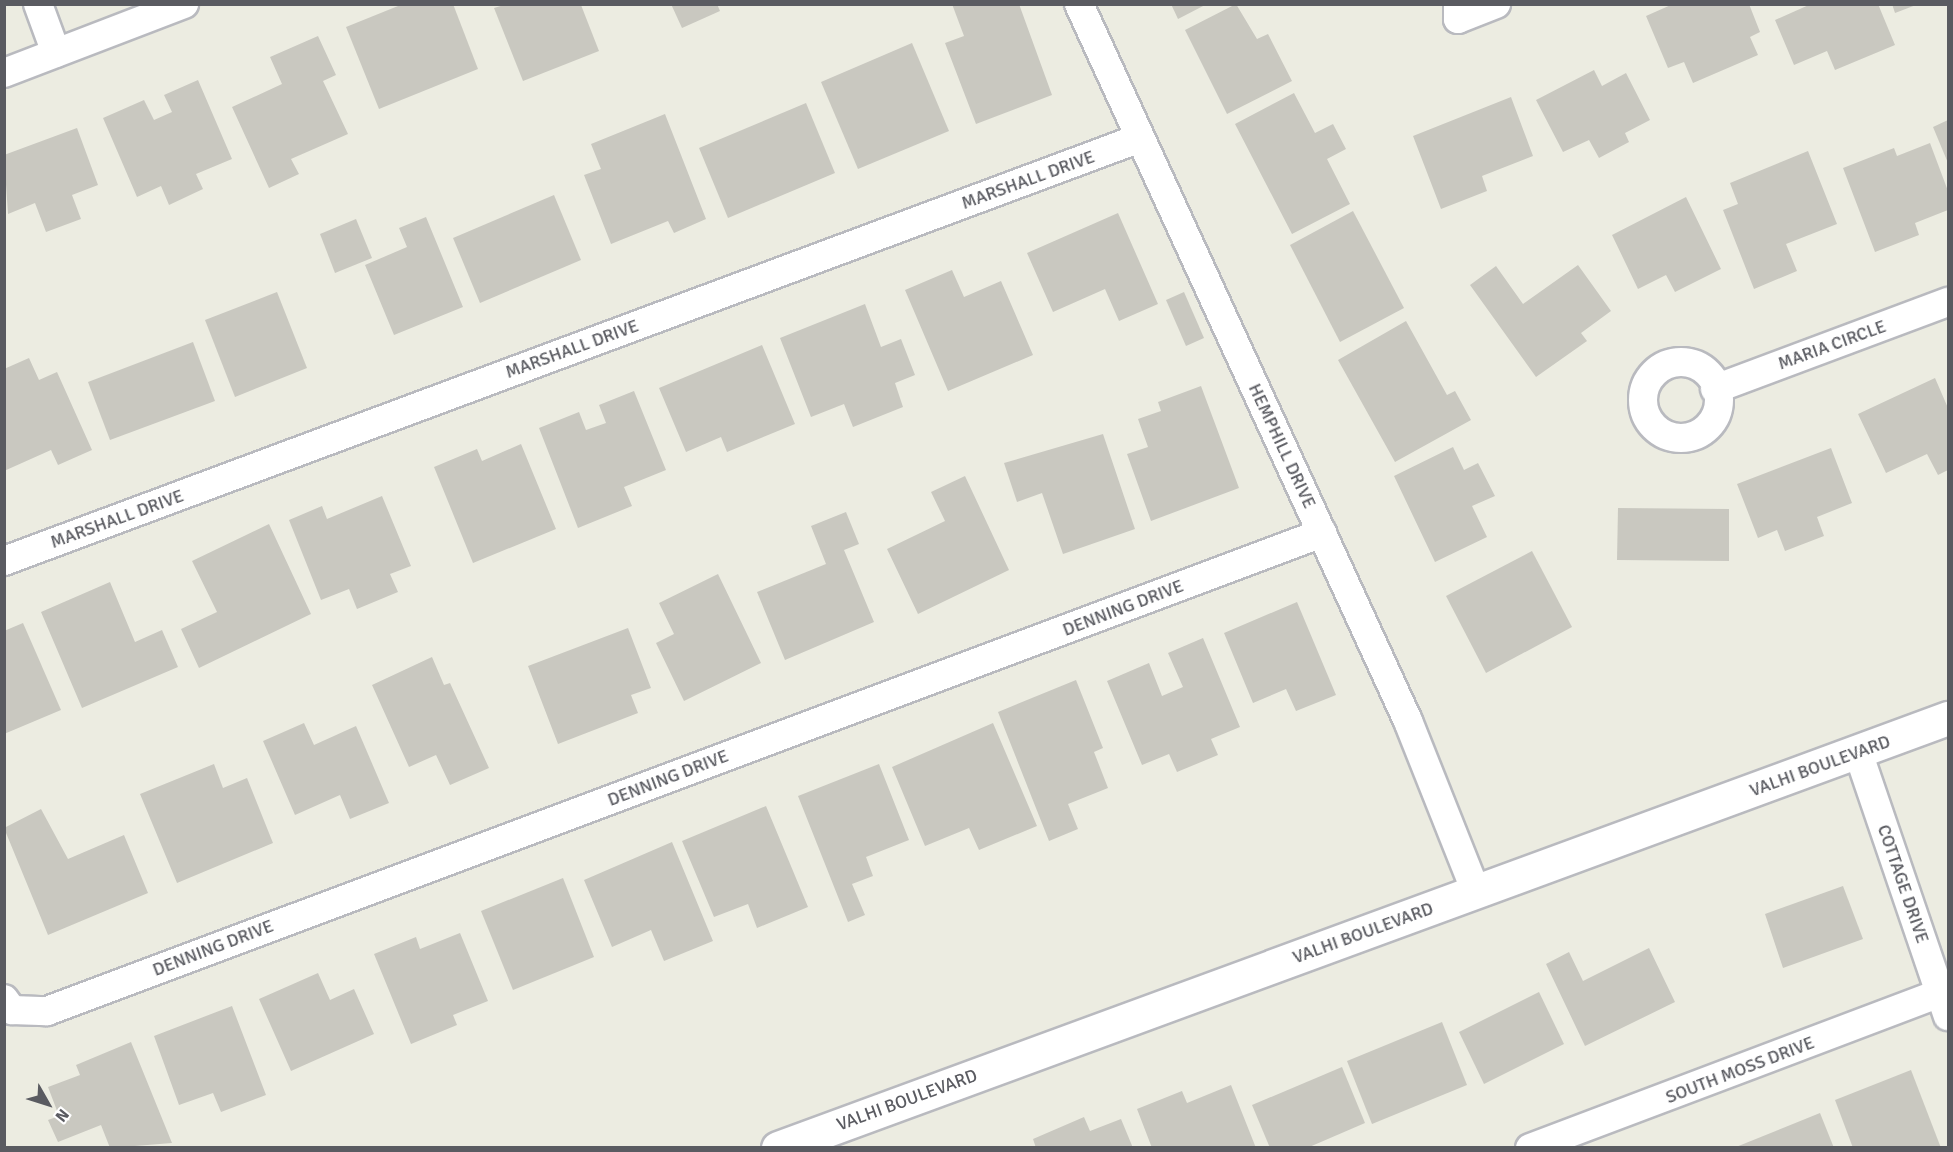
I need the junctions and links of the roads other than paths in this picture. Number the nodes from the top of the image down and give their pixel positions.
1 (38, 4) edge
2 (184, 4) edge
3 (1078, 4) edge
4 (1496, 4) edge
5 (1458, 12) edge
6 (56, 53) junction
7 (4, 72) edge
8 (1140, 138) junction
9 (1948, 302) edge
10 (1715, 389) dead end
11 (1322, 533) junction
12 (4, 561) edge
13 (1948, 718) edge
14 (1858, 752) junction
15 (1476, 892) junction
16 (1946, 1000) edge
17 (8, 1004) edge
18 (778, 1148) edge
19 (1530, 1148) edge

1 - 6 street
2 - 6 street
3 - 8 street, HEMPHILL DRIVE
4 - 5 street
6 - 7 street
8 - 11 street, HEMPHILL DRIVE
8 - 12 street, MARSHALL DRIVE
9 - 10 street, MARIA CIRCLE
11 - 15 street, HEMPHILL DRIVE
11 - 17 street, DENNING DRIVE
13 - 14 street, VALHI BOULEVARD
14 - 15 street, VALHI BOULEVARD
14 - 16 street, COTTAGE DRIVE
15 - 18 street, VALHI BOULEVARD
16 - 19 street, SOUTH MOSS DRIVE

